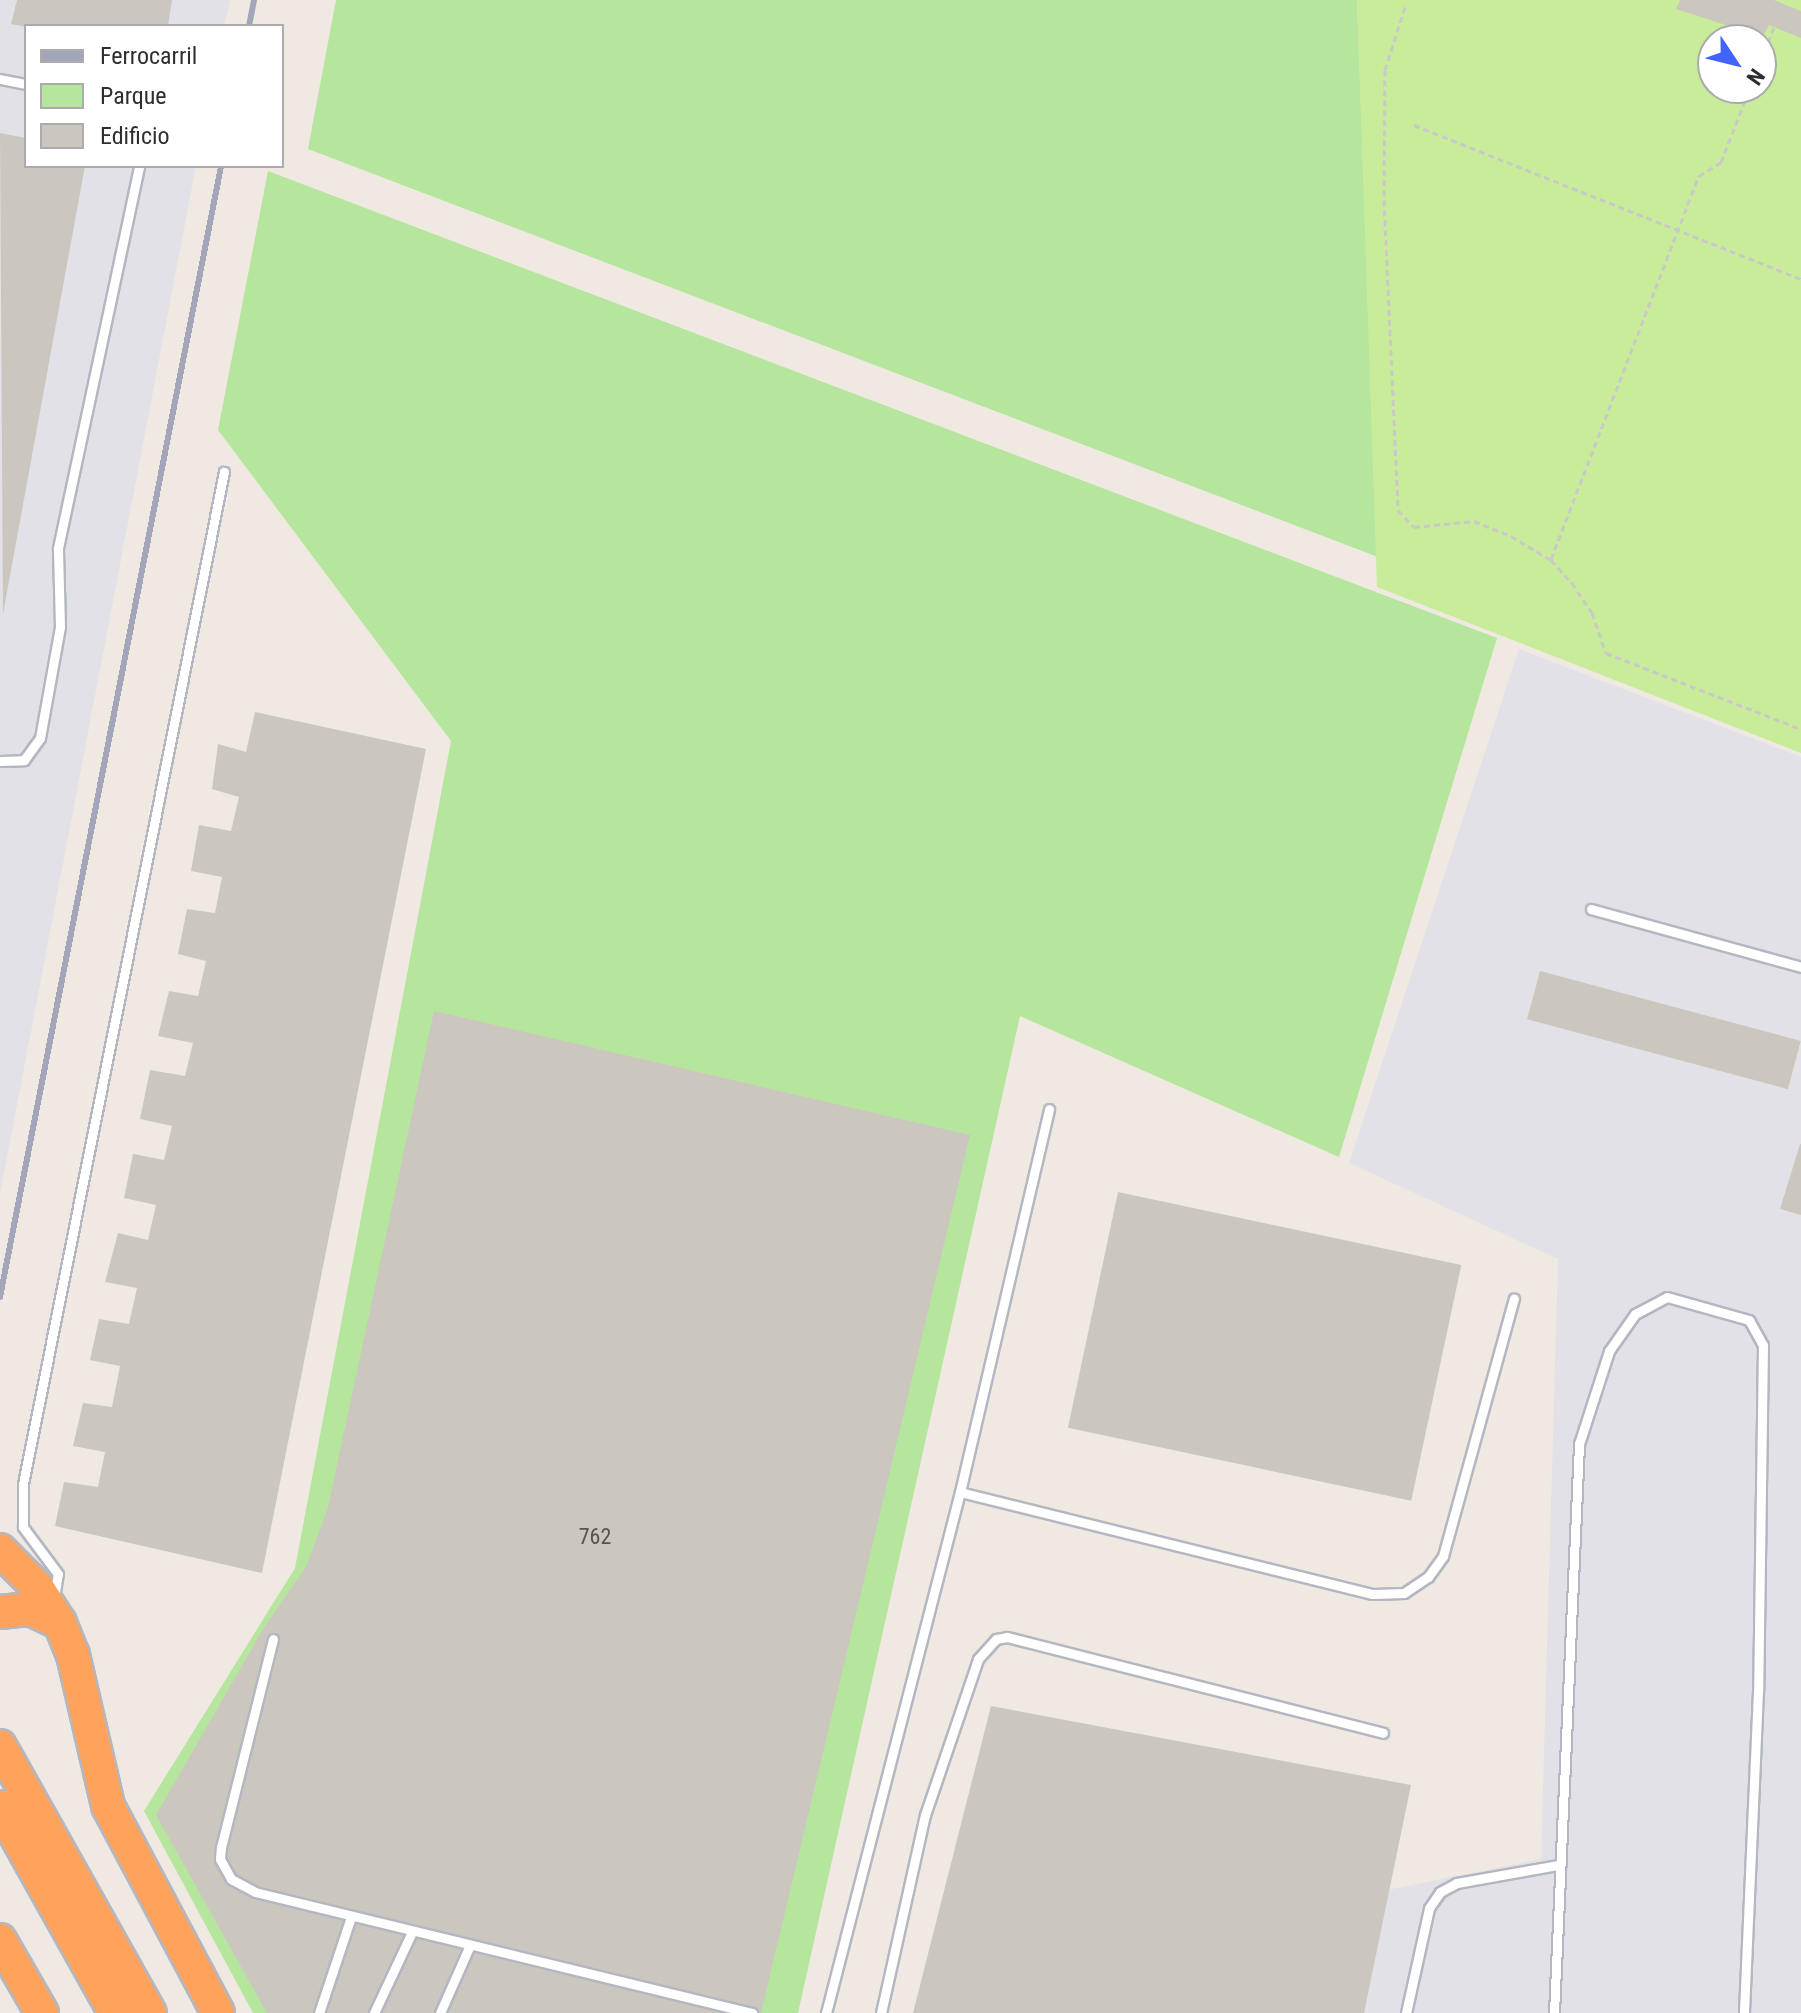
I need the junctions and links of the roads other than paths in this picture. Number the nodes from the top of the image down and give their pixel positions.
1 (0, 79) edge
2 (24, 84) edge
3 (139, 168) edge
4 (224, 472) dead end
5 (0, 761) edge
6 (1591, 909) dead end
7 (1801, 967) edge
8 (1049, 1109) dead end
9 (1514, 1299) dead end
10 (960, 1492) junction
11 (0, 1550) edge
12 (0, 1612) edge
13 (51, 1613) junction
14 (273, 1639) dead end
15 (1383, 1733) dead end
16 (0, 1746) edge
17 (0, 1807) edge
18 (1558, 1865) junction
19 (351, 1917) junction
20 (412, 1932) junction
21 (0, 1940) edge
22 (470, 1945) junction
23 (42, 2013) edge
24 (115, 2013) edge
25 (150, 2013) edge
26 (218, 2013) edge
27 (319, 2013) edge
28 (374, 2013) edge
29 (440, 2013) edge
30 (752, 2013) edge
31 (826, 2013) edge
32 (881, 2013) edge
33 (1406, 2013) edge
34 (1554, 2013) edge
35 (1744, 2013) edge

1 - 2 lane
3 - 5 lane
4 - 13 lane
6 - 7 lane
8 - 10 lane
9 - 10 lane
10 - 31 lane
11 - 13 highway
12 - 13 highway
13 - 26 highway
14 - 19 lane
15 - 32 lane
16 - 25 highway
17 - 24 highway
18 - 33 lane
18 - 34 lane
18 - 35 lane
19 - 20 lane
19 - 27 lane
20 - 22 lane
20 - 28 lane
21 - 23 highway
22 - 29 lane
22 - 30 lane

